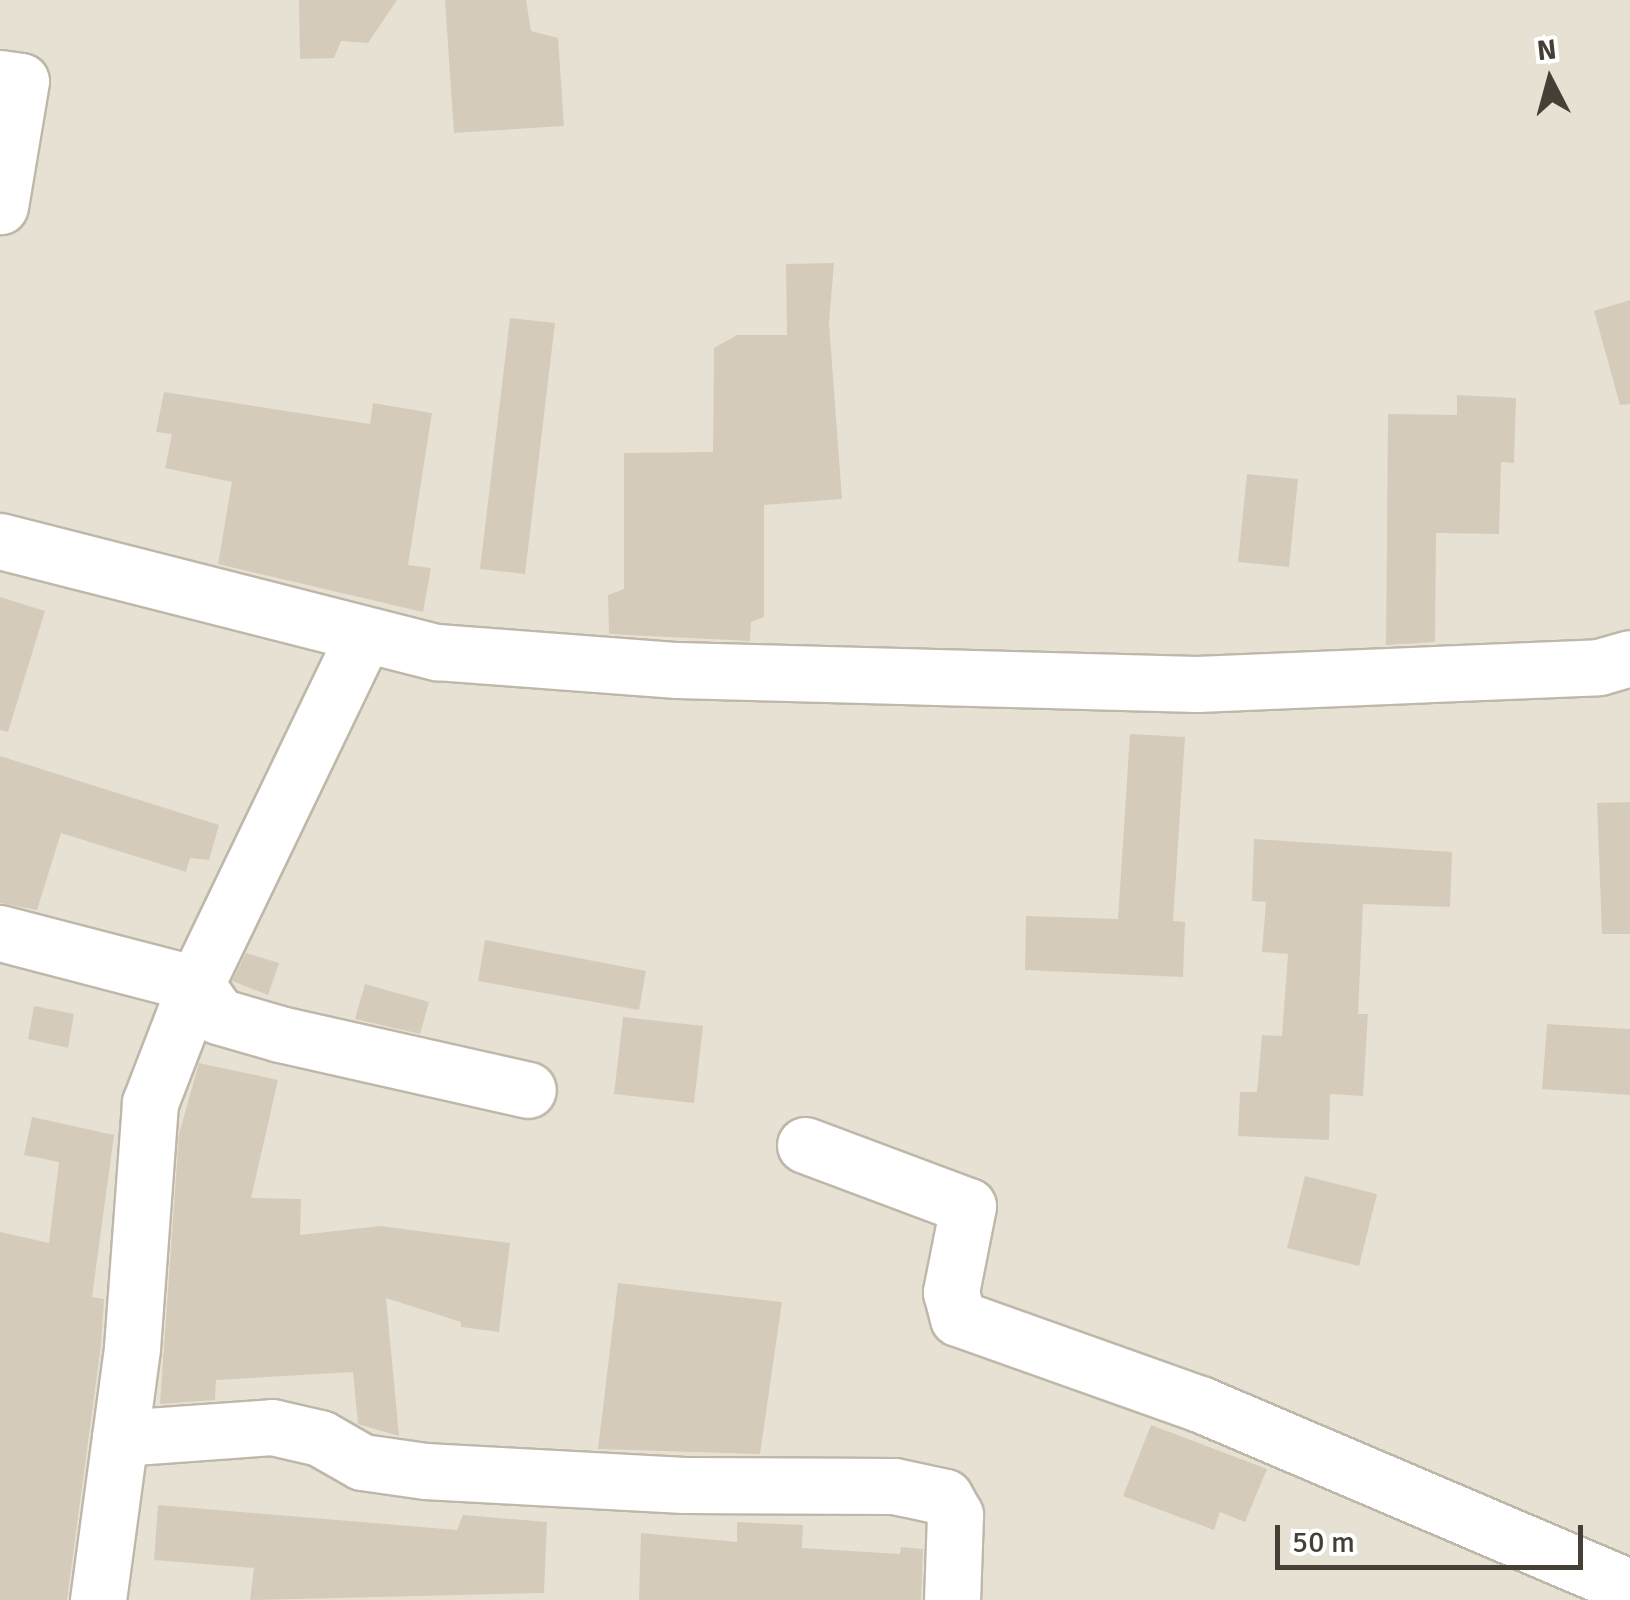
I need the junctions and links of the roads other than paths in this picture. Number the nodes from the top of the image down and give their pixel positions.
1 (0, 78) edge
2 (0, 206) edge
3 (0, 542) edge
4 (364, 635) junction
5 (1630, 658) edge
6 (0, 933) edge
7 (196, 984) junction
8 (528, 1090) dead end
9 (805, 1145) dead end
10 (120, 1438) junction
11 (1630, 1587) edge
12 (98, 1600) edge
13 (952, 1600) edge

1 - 2 street
3 - 4 street
4 - 5 street
4 - 7 street
6 - 7 street
7 - 8 street
7 - 10 street
9 - 11 street
10 - 12 street
10 - 13 street

